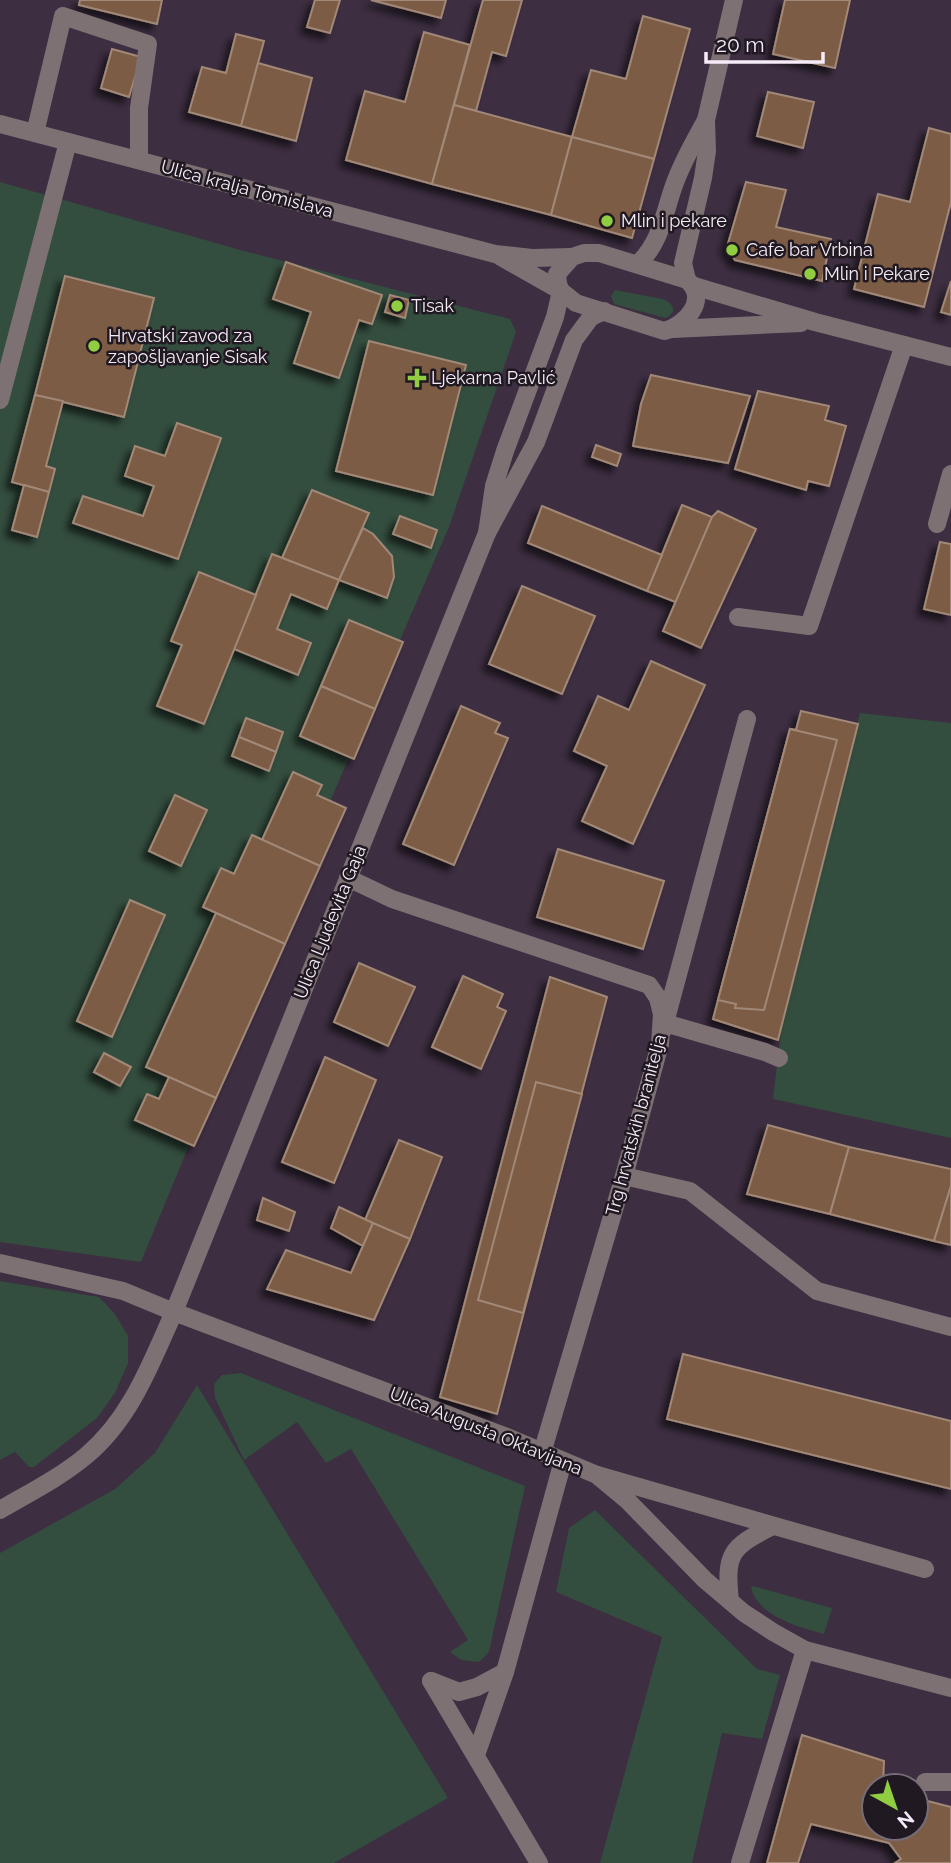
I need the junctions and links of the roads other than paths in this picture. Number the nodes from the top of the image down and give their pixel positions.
1 (734, 0) edge
2 (706, 120) junction
3 (0, 124) edge
4 (35, 133) junction
5 (68, 142) junction
6 (139, 160) junction
7 (495, 254) junction
8 (572, 257) junction
9 (638, 264) junction
10 (691, 283) junction
11 (561, 291) junction
12 (604, 311) junction
13 (815, 322) junction
14 (673, 329) junction
15 (904, 345) junction
16 (951, 358) edge
17 (0, 400) edge
18 (951, 474) edge
19 (937, 524) dead end
20 (488, 533) junction
21 (738, 617) dead end
22 (747, 719) dead end
23 (348, 878) junction
24 (666, 1023) junction
25 (660, 1044) junction
26 (779, 1058) dead end
27 (624, 1176) junction
28 (0, 1264) edge
29 (174, 1312) junction
30 (951, 1327) edge
31 (542, 1453) junction
32 (563, 1461) junction
33 (597, 1475) junction
34 (0, 1510) edge
35 (773, 1526) junction
36 (925, 1569) dead end
37 (730, 1601) junction
38 (805, 1650) junction
39 (505, 1672) junction
40 (951, 1688) edge
41 (476, 1755) junction
42 (930, 1782) edge
43 (951, 1782) edge
44 (539, 1863) edge
45 (740, 1863) edge

1 - 2 street
2 - 9 street
2 - 10 street
3 - 4 street, Ulica kralja Tomislava
4 - 5 street, Ulica kralja Tomislava
4 - 6 street
5 - 6 street, Ulica kralja Tomislava
5 - 17 street
6 - 7 street, Ulica kralja Tomislava
7 - 8 street, Ulica kralja Tomislava
7 - 11 street, Ulica kralja Tomislava
8 - 9 street, Ulica kralja Tomislava
8 - 11 street, Ulica Ljudevita Gaja
9 - 10 street, Ulica kralja Tomislava
10 - 13 street
10 - 14 street
11 - 12 street, Ulica kralja Tomislava
11 - 20 street, Ulica Ljudevita Gaja
12 - 14 street, Ulica kralja Tomislava
12 - 20 street, Ulica Ljudevita Gaja
13 - 14 street
13 - 15 street
15 - 16 street
15 - 21 street
18 - 19 street
20 - 23 street, Ulica Ljudevita Gaja
22 - 24 street
23 - 25 street, Trg hrvatskih branitelja
23 - 29 street, Ulica Ljudevita Gaja
24 - 25 street
24 - 26 street
25 - 27 street, Trg hrvatskih branitelja
27 - 30 street
27 - 31 street, Trg hrvatskih branitelja
28 - 29 street, Ulica Augusta Oktavijana
29 - 31 street, Ulica Augusta Oktavijana
29 - 34 street, Ulica Ljudevita Gaja
31 - 32 street, Ulica Augusta Oktavijana
32 - 33 street, Ulica Augusta Oktavijana
32 - 39 street
33 - 35 street
33 - 37 street, Ulica Augusta Oktavijana
35 - 36 street
35 - 37 street
37 - 38 street, Ulica Augusta Oktavijana
38 - 40 street, Ulica Augusta Oktavijana
38 - 45 street
39 - 41 street
39 - 41 street
41 - 44 street
42 - 43 street

